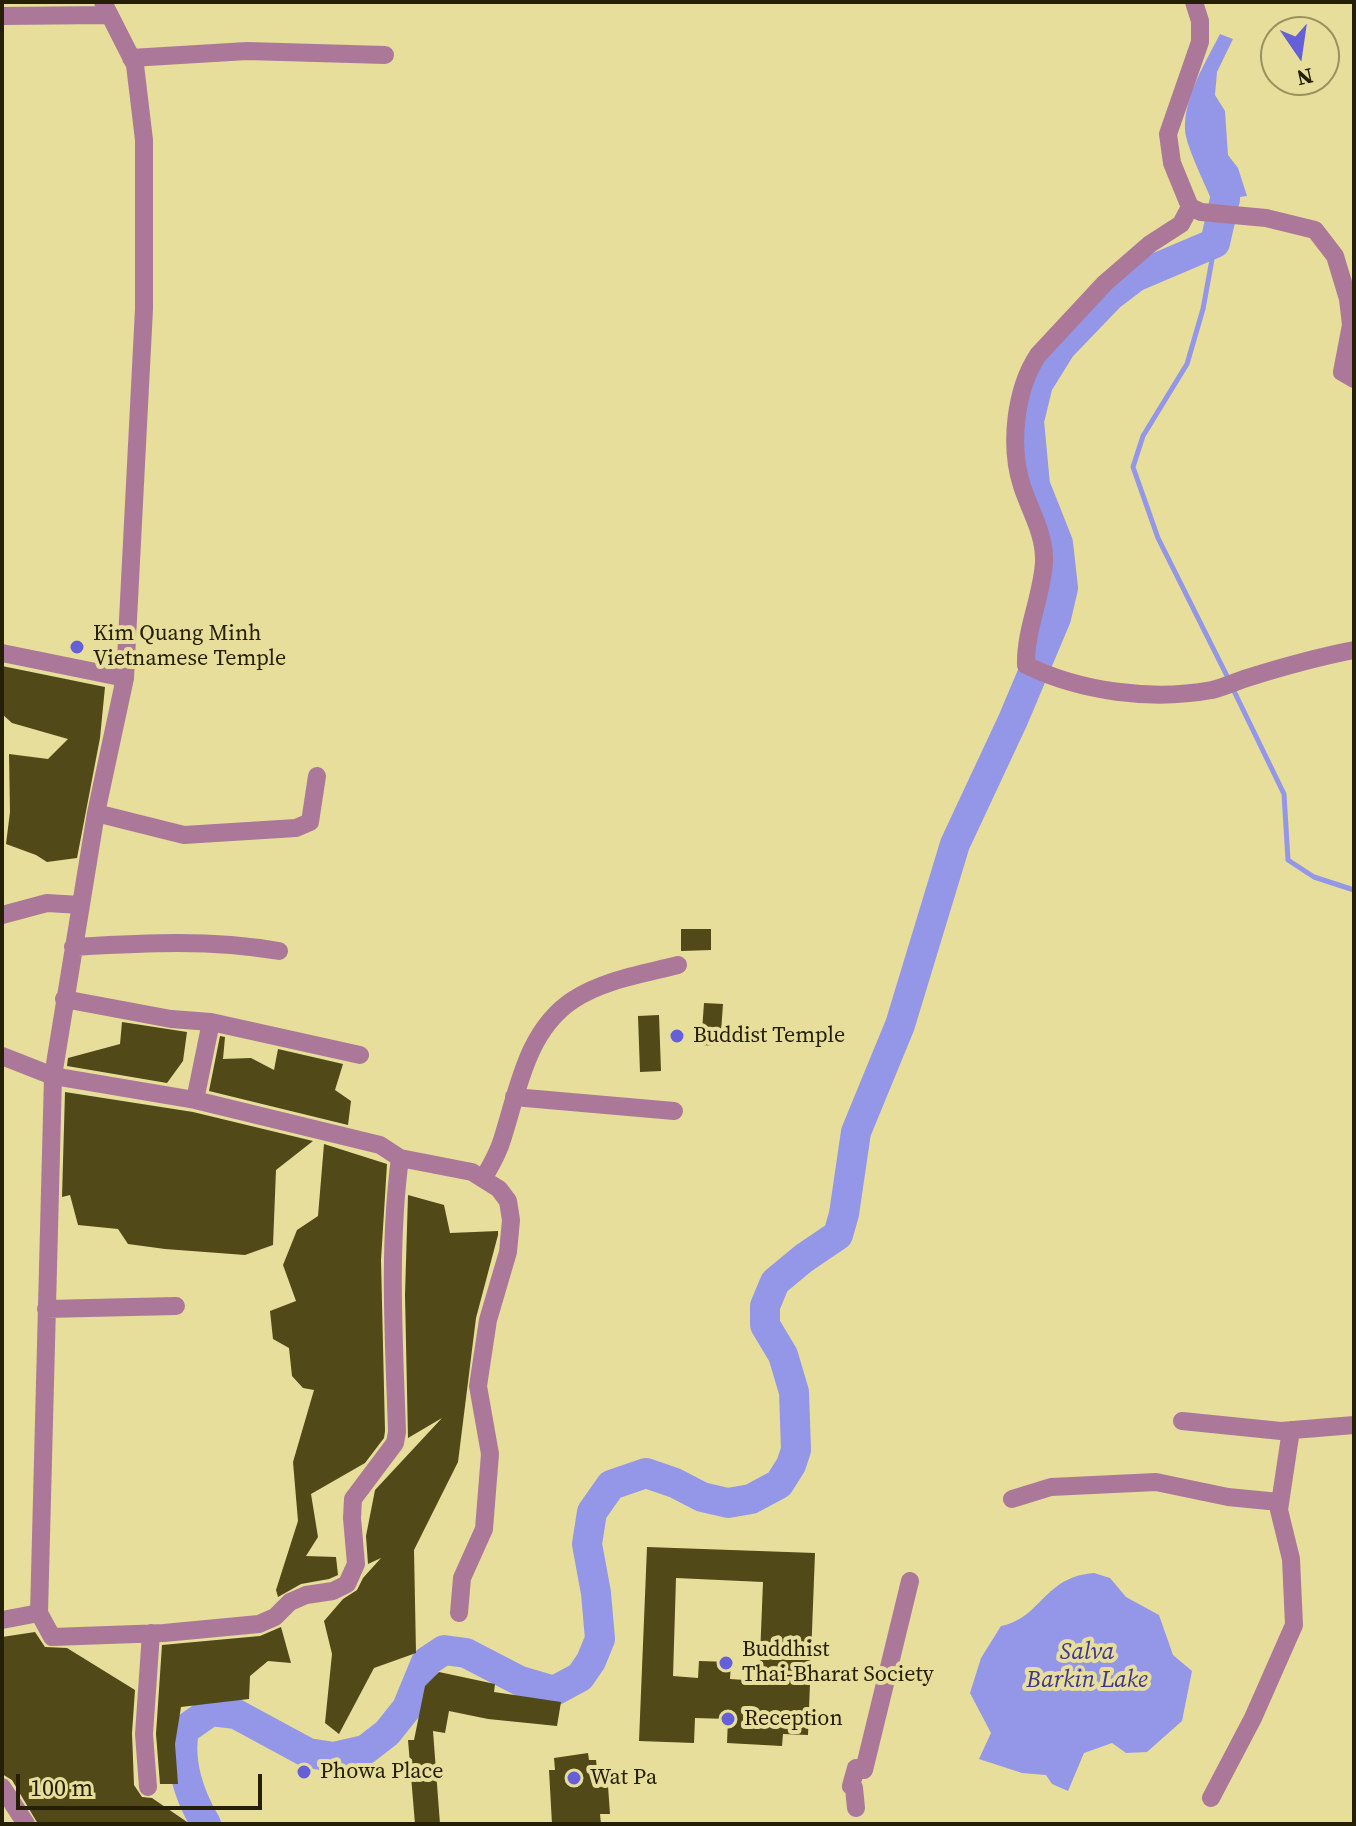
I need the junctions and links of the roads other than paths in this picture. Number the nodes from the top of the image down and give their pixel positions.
1 (1194, 2) edge
2 (106, 9) edge
3 (2, 16) edge
4 (385, 55) dead end
5 (131, 58) junction
6 (1190, 207) junction
7 (1349, 364) edge
8 (1354, 379) edge
9 (1354, 650) edge
10 (2, 653) edge
11 (125, 678) junction
12 (317, 776) dead end
13 (96, 813) junction
14 (80, 905) junction
15 (2, 915) edge
16 (73, 947) junction
17 (279, 951) dead end
18 (678, 965) dead end
19 (64, 999) junction
20 (211, 1022) junction
21 (360, 1055) dead end
22 (2, 1056) edge
23 (53, 1076) junction
24 (514, 1097) junction
25 (195, 1100) junction
26 (674, 1111) dead end
27 (400, 1158) junction
28 (483, 1179) junction
29 (176, 1306) dead end
30 (46, 1309) junction
31 (1182, 1421) dead end
32 (1354, 1425) edge
33 (1291, 1430) junction
34 (1012, 1499) dead end
35 (1279, 1502) junction
36 (910, 1581) dead end
37 (39, 1613) junction
38 (459, 1613) dead end
39 (2, 1620) edge
40 (151, 1633) junction
41 (2, 1787) edge
42 (148, 1787) dead end
43 (1211, 1798) dead end
44 (856, 1808) dead end
45 (26, 1824) edge

1 - 6 street
2 - 3 street
2 - 5 street
4 - 5 street
5 - 11 street
6 - 7 street
6 - 9 street
7 - 8 street
10 - 11 street
11 - 13 street
12 - 13 street
13 - 14 street
14 - 15 street
14 - 16 street
16 - 17 street
16 - 19 street
18 - 24 street
19 - 20 street
19 - 23 street
20 - 21 street
20 - 25 street
22 - 23 street
23 - 25 street
23 - 30 street
24 - 26 street
24 - 28 street
25 - 27 street
27 - 28 street
27 - 40 street
28 - 38 street
29 - 30 street
30 - 37 street
31 - 33 street
32 - 33 street
33 - 35 street
34 - 35 street
35 - 43 street
36 - 44 street
37 - 39 street
37 - 40 street
40 - 42 street
41 - 45 street

